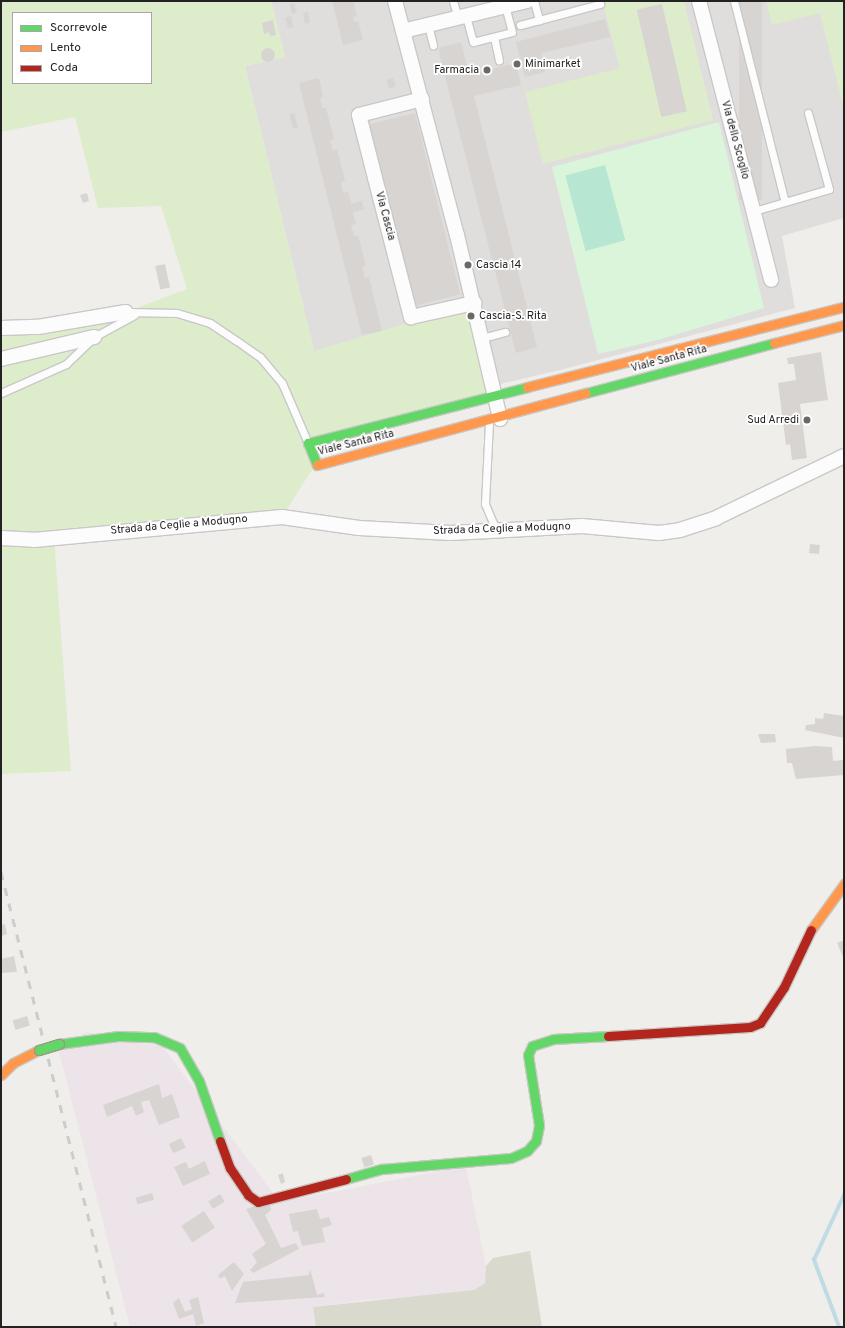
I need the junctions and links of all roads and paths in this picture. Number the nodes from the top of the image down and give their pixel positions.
1 (395, 1) edge
2 (453, 1) edge
3 (527, 1) edge
4 (534, 1) edge
5 (699, 1) edge
6 (734, 1) edge
7 (600, 4) dead end
8 (505, 6) junction
9 (462, 17) junction
10 (539, 20) junction
11 (428, 25) junction
12 (520, 25) dead end
13 (402, 30) junction
14 (494, 37) junction
15 (433, 44) dead end
16 (499, 60) dead end
17 (422, 99) junction
18 (808, 113) dead end
19 (785, 202) junction
20 (754, 211) junction
21 (771, 280) dead end
22 (474, 303) junction
23 (844, 307) edge
24 (141, 311) junction
25 (126, 312) joint
26 (844, 325) edge
27 (1, 328) edge
28 (505, 332) dead end
29 (94, 336) junction
30 (482, 338) junction
31 (684, 348) junction
32 (1, 359) edge
33 (688, 365) junction
34 (1, 394) edge
35 (495, 398) junction
36 (495, 420) junction
37 (308, 443) junction
38 (844, 456) edge
39 (495, 528) junction
40 (1, 538) edge
41 (844, 884) edge
42 (1, 1074) edge

1 - 13 street
2 - 9 lane
3 - 8 street
4 - 10 lane
5 - 20 street, Via dello Scoglio
6 - 19 lane
7 - 10 lane
8 - 9 street
8 - 14 lane
9 - 11 street
9 - 14 lane
10 - 12 lane
11 - 13 street
11 - 15 lane
13 - 17 street
14 - 16 lane
17 - 22 street
17 - 22 street, Via Cascia
18 - 19 lane
19 - 20 lane
20 - 21 street, Via dello Scoglio
22 - 30 street
23 - 31 street, Viale Santa Rita
24 - 25 lane
24 - 29 lane
24 - 37 lane
25 - 27 street
26 - 33 street, Viale Santa Rita
28 - 30 lane
29 - 32 street
29 - 34 lane
30 - 35 street
31 - 33 street
31 - 35 street, Viale Santa Rita
33 - 36 street, Viale Santa Rita
35 - 36 street
35 - 37 street, Viale Santa Rita
36 - 37 street, Viale Santa Rita
36 - 39 lane
38 - 39 street, Strada da Ceglie a Modugno
39 - 40 street, Strada da Ceglie a Modugno
41 - 42 street, bridge

